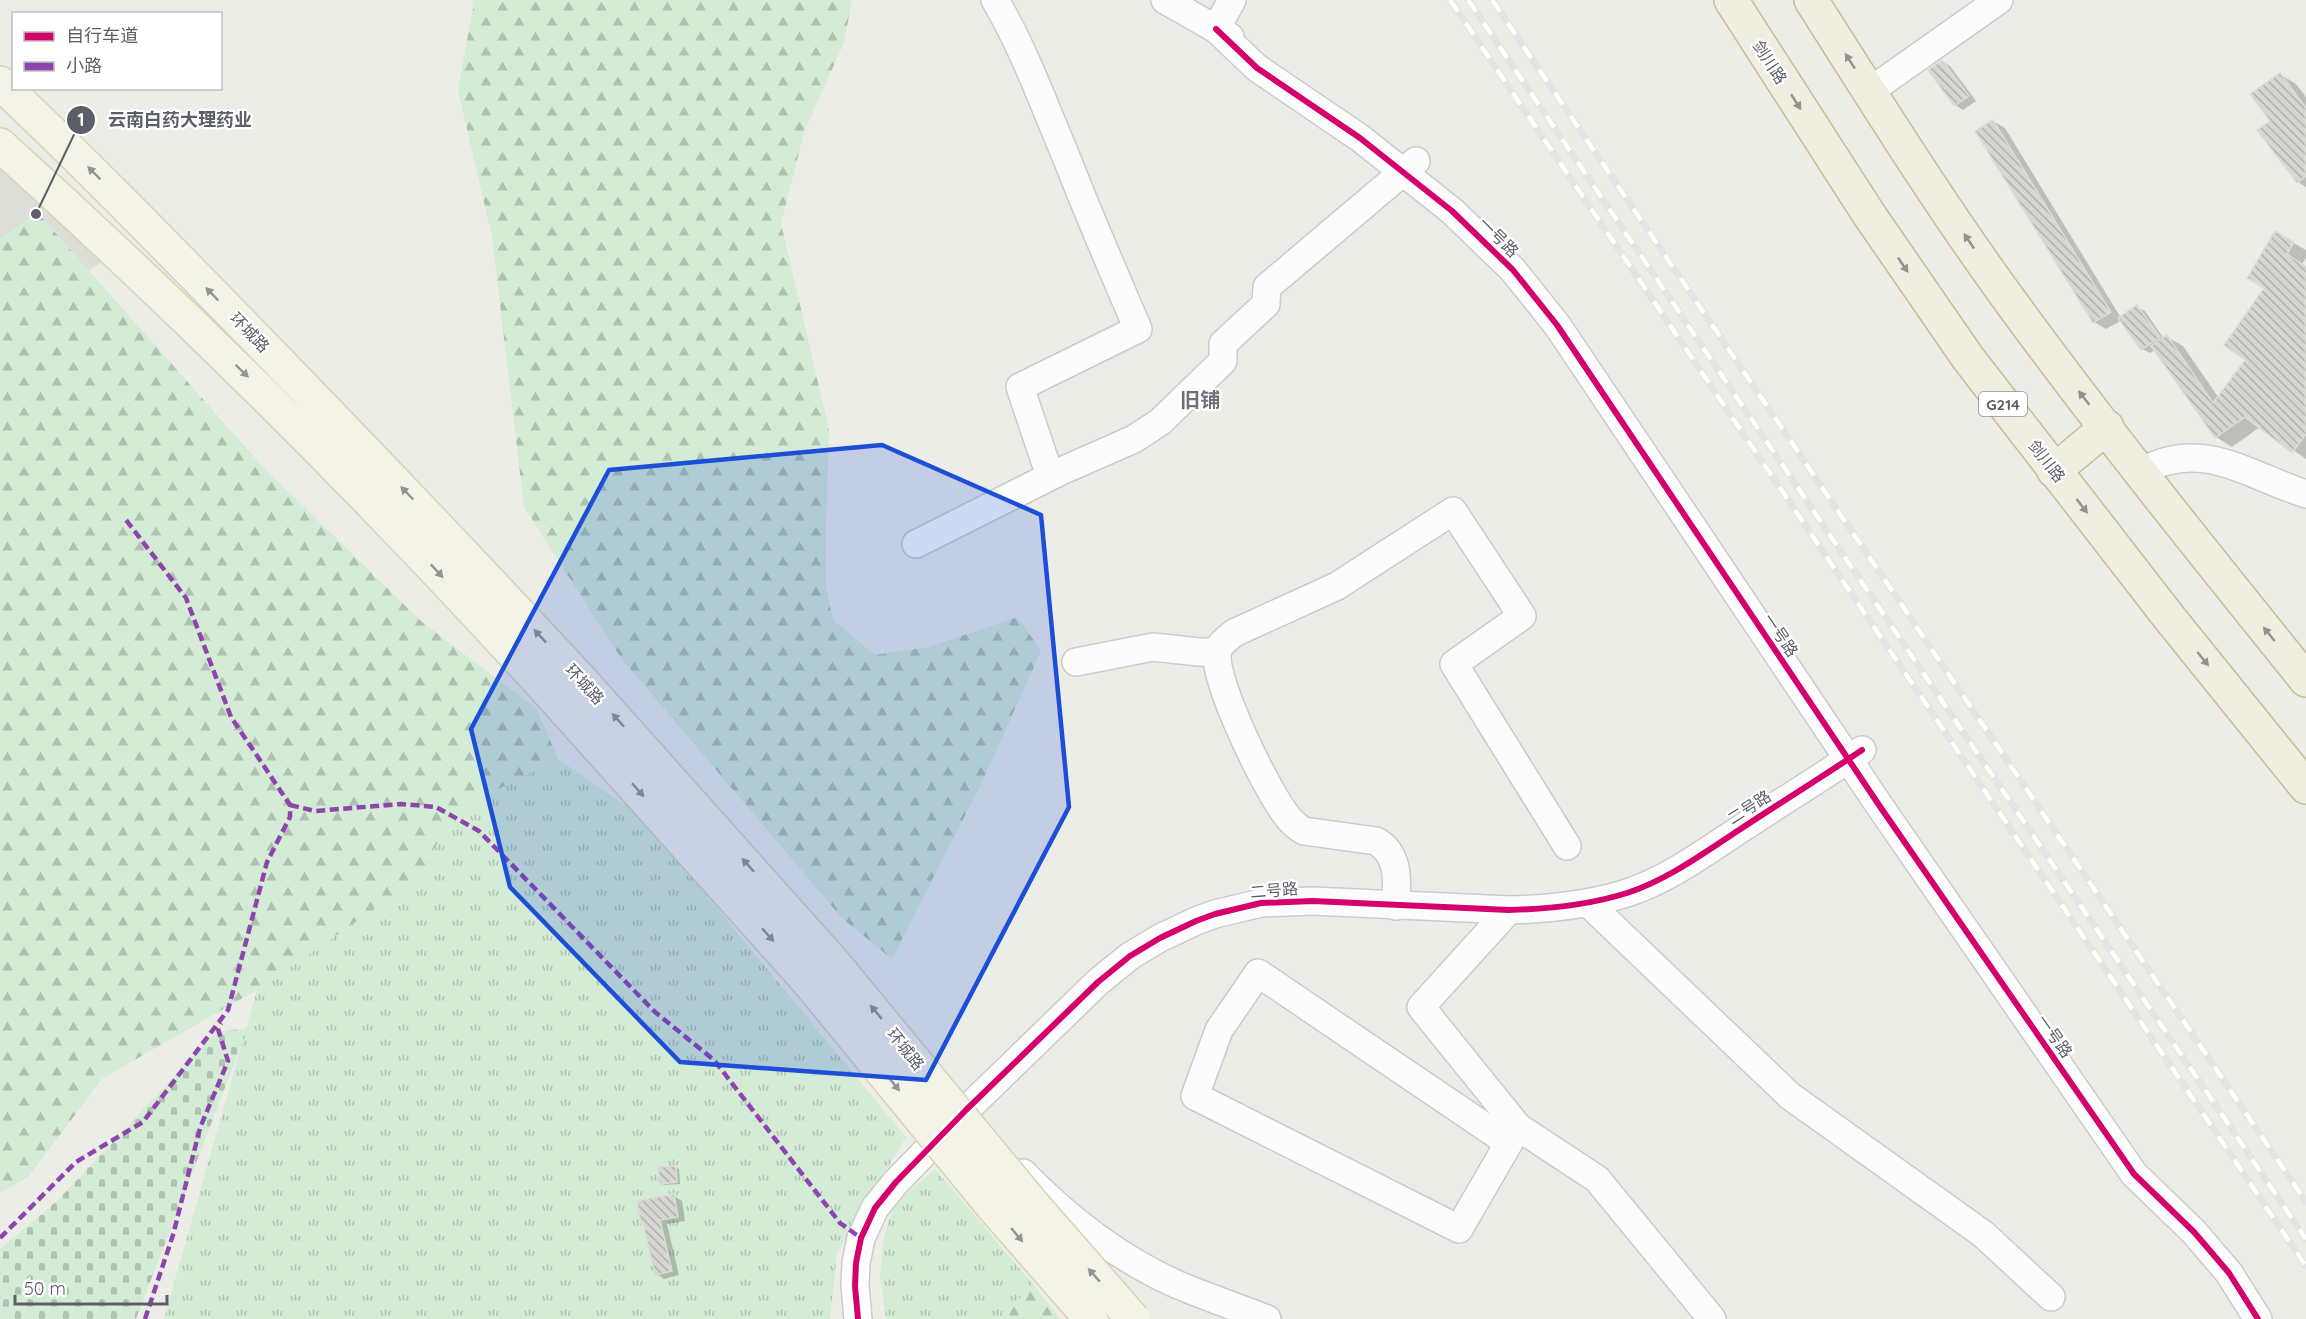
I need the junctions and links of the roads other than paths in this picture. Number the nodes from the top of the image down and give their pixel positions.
1 (995, 0) edge
2 (1165, 0) edge
3 (1232, 0) edge
4 (1731, 0) edge
5 (1811, 0) edge
6 (1999, 0) edge
7 (1216, 29) junction
8 (0, 83) edge
9 (1870, 91) junction
10 (0, 145) edge
11 (1411, 166) junction
12 (2107, 428) junction
13 (2054, 471) junction
14 (2141, 472) junction
15 (1050, 476) junction
16 (2306, 494) edge
17 (916, 544) dead end
18 (1217, 652) junction
19 (1076, 662) dead end
20 (2306, 680) edge
21 (568, 689) junction
22 (1856, 755) junction
23 (2306, 787) edge
24 (1567, 846) dead end
25 (1588, 903) junction
26 (1396, 906) junction
27 (1509, 910) junction
28 (966, 1110) junction
29 (1513, 1135) junction
30 (2051, 1297) dead end
31 (858, 1319) edge
32 (1090, 1319) edge
33 (1133, 1319) edge
34 (1267, 1319) edge
35 (1712, 1319) edge
36 (2258, 1319) edge

1 - 15 street
2 - 7 street, 一号路
3 - 7 street
4 -> 13 highway, 剑川路 / G214
9 -> 5 highway
6 - 9 street
7 - 11 street, 一号路
21 -> 8 main road, 环城路
12 -> 9 highway
10 -> 21 main road, 环城路
11 - 15 street
11 - 22 street, 一号路
12 - 13 highway
12 - 14 highway
13 -> 23 highway, 剑川路 / G214
14 - 16 street
20 -> 14 highway
15 - 17 street
18 - 19 street
18 - 24 street
18 - 26 street
21 -> 32 main road, 环城路, bridge
33 -> 21 main road, 环城路, bridge
22 - 25 street, 二号路
22 - 36 street, 一号路
25 - 27 street, 二号路
25 - 30 street
26 - 27 street, 二号路
26 - 28 street, 二号路
27 - 29 street
28 - 31 street, 二号路
28 - 34 street
29 - 29 street
29 - 35 street

